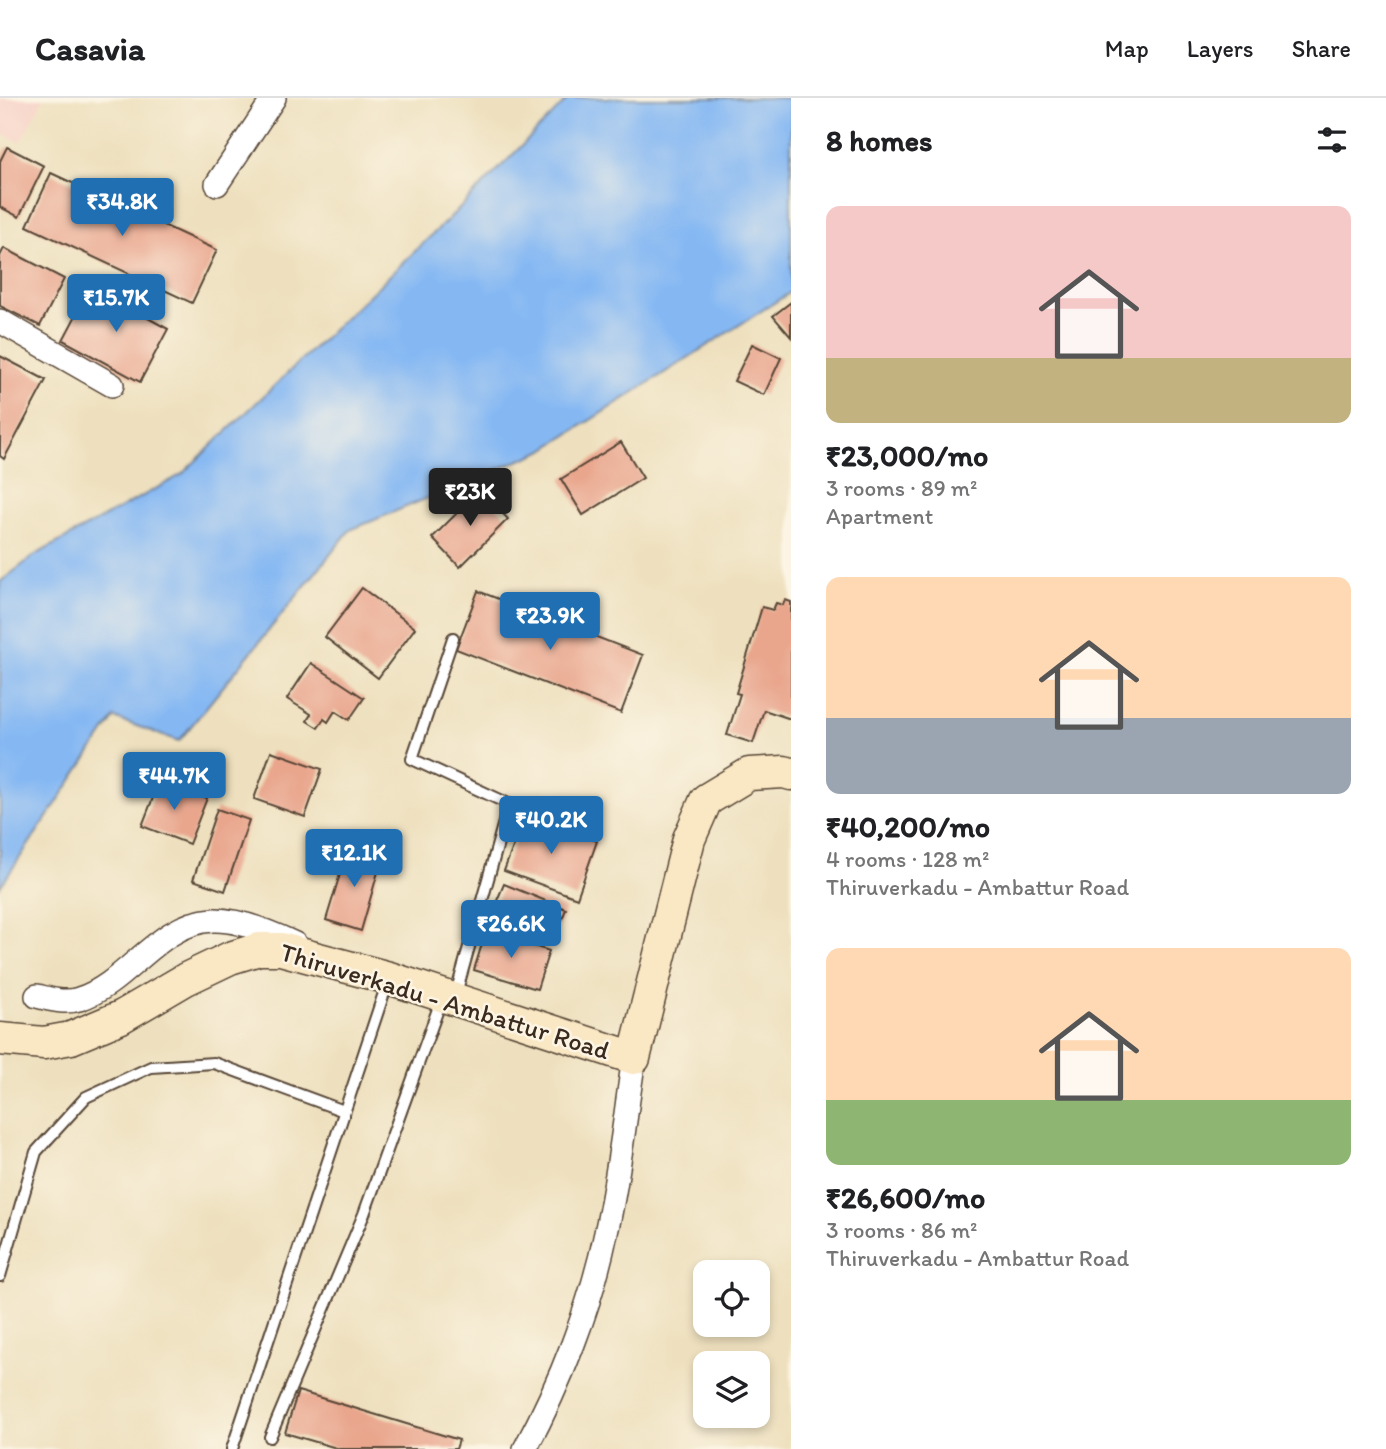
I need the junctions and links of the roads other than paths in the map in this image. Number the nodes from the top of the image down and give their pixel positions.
1 (274, 98) edge
2 (217, 184) dead end
3 (0, 321) edge
4 (112, 385) dead end
5 (453, 638) dead end
6 (791, 774) edge
7 (322, 960) junction
8 (389, 978) junction
9 (37, 996) dead end
10 (449, 998) junction
11 (0, 1039) edge
12 (634, 1058) junction
13 (344, 1111) junction
14 (0, 1276) edge
15 (270, 1437) dead end
16 (232, 1449) edge
17 (524, 1449) edge

1 - 2 street
3 - 4 street
5 - 10 lane
6 - 12 main road, Thiruverkadu - Ambattur Road
7 - 8 main road, Thiruverkadu - Ambattur Road
7 - 9 street
7 - 11 main road, Thiruverkadu - Ambattur Road
8 - 10 main road, Thiruverkadu - Ambattur Road
8 - 13 lane
10 - 12 main road, Thiruverkadu - Ambattur Road
10 - 15 lane
12 - 17 street
13 - 14 lane
13 - 16 lane

